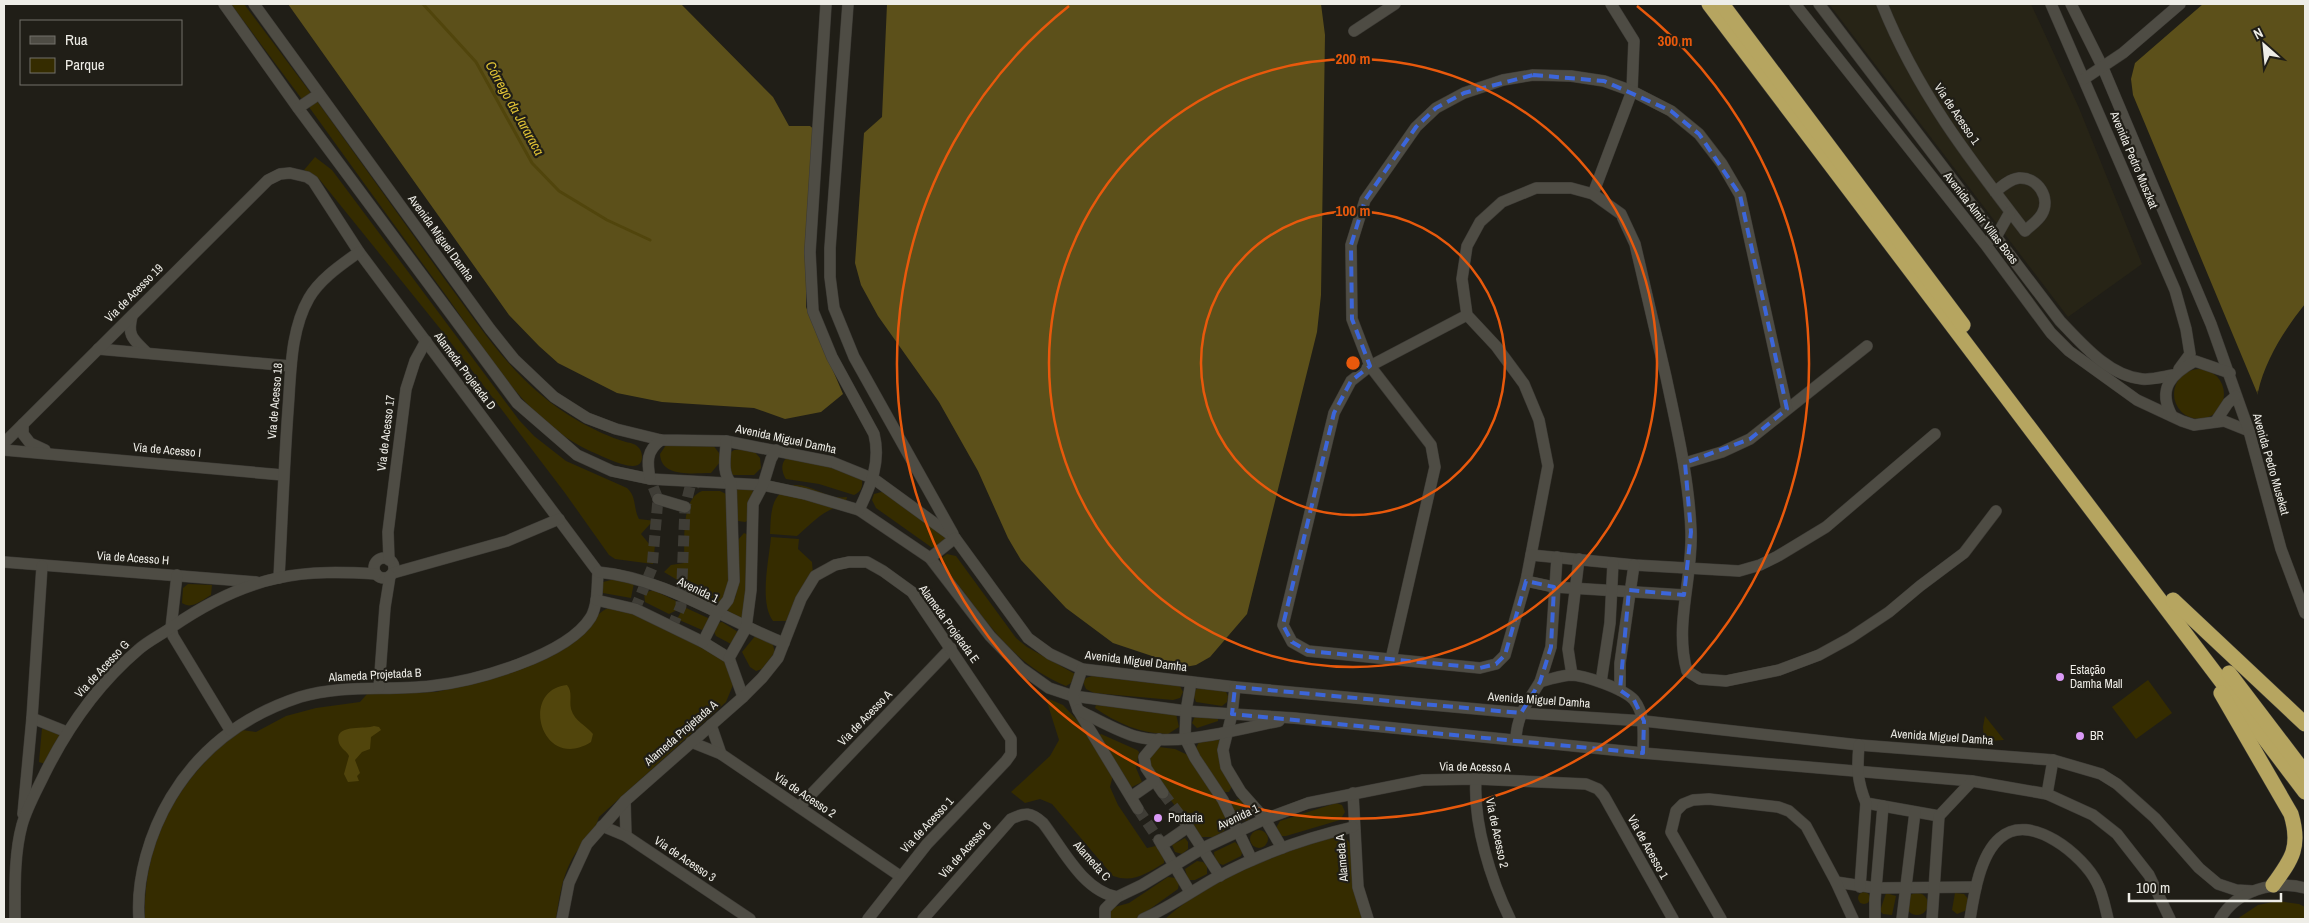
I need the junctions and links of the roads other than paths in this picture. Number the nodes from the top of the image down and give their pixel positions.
1 (224, 4) edge
2 (254, 4) edge
3 (826, 4) edge
4 (848, 4) edge
5 (1394, 4) edge
6 (1611, 4) edge
7 (1709, 4) edge
8 (1722, 4) edge
9 (1795, 4) edge
10 (1819, 4) edge
11 (1882, 4) edge
12 (2052, 4) edge
13 (2071, 4) edge
14 (2180, 4) edge
15 (1354, 31) dead end
16 (2103, 68) junction
17 (2084, 79) junction
18 (1632, 91) junction
19 (319, 94) junction
20 (298, 108) junction
21 (290, 173) joint
22 (1995, 192) junction
23 (1593, 194) junction
24 (2010, 212) junction
25 (1996, 237) junction
26 (1985, 244) junction
27 (359, 252) junction
28 (132, 315) junction
29 (1467, 315) junction
30 (2211, 324) joint
31 (426, 341) junction
32 (1868, 346) dead end
33 (98, 349) junction
34 (146, 352) junction
35 (291, 366) junction
36 (1370, 366) junction
37 (2176, 372) junction
38 (2230, 373) junction
39 (2236, 396) junction
40 (1788, 409) junction
41 (2172, 416) junction
42 (2216, 420) junction
43 (23, 424) junction
44 (2249, 431) junction
45 (1935, 434) dead end
46 (661, 440) junction
47 (726, 441) junction
48 (4, 443) edge
49 (4, 450) edge
50 (776, 450) junction
51 (48, 452) junction
52 (1685, 463) junction
53 (283, 475) junction
54 (650, 479) junction
55 (874, 479) junction
56 (731, 483) junction
57 (764, 485) junction
58 (658, 499) dead end
59 (684, 507) dead end
60 (859, 510) junction
61 (1996, 510) dead end
62 (560, 518) junction
63 (752, 528) junction
64 (734, 529) junction
65 (955, 538) junction
66 (1531, 555) junction
67 (1557, 557) junction
68 (930, 558) junction
69 (1579, 559) junction
70 (4, 562) edge
71 (1613, 563) junction
72 (1634, 565) junction
73 (42, 566) junction
74 (384, 568) junction
75 (1690, 569) junction
76 (825, 570) joint
77 (598, 572) junction
78 (176, 575) junction
79 (279, 578) junction
80 (1526, 581) junction
81 (260, 583) junction
82 (1554, 587) junction
83 (1574, 588) junction
84 (1611, 589) junction
85 (1629, 590) junction
86 (1684, 595) junction
87 (596, 600) junction
88 (2170, 603) junction
89 (2305, 613) edge
90 (718, 614) junction
91 (171, 628) junction
92 (746, 628) junction
93 (703, 642) junction
94 (784, 643) junction
95 (1551, 647) junction
96 (951, 648) junction
97 (1568, 649) junction
98 (729, 658) junction
99 (1391, 659) junction
100 (1082, 669) junction
101 (1572, 675) junction
102 (1191, 682) junction
103 (1540, 682) junction
104 (1601, 682) junction
105 (379, 687) junction
106 (1235, 687) junction
107 (1620, 690) junction
108 (1073, 696) junction
109 (743, 697) junction
110 (1078, 710) junction
111 (1186, 711) junction
112 (1521, 713) junction
113 (1232, 714) junction
114 (32, 718) junction
115 (1294, 718) junction
116 (1644, 721) junction
117 (2305, 724) edge
118 (711, 725) junction
119 (230, 730) junction
120 (1228, 731) junction
121 (67, 732) junction
122 (1186, 738) junction
123 (1159, 739) junction
124 (1516, 740) junction
125 (692, 742) junction
126 (1859, 745) junction
127 (1643, 753) junction
128 (721, 754) junction
129 (1011, 754) joint
130 (2053, 760) junction
131 (1857, 770) junction
132 (2305, 774) edge
133 (1476, 779) junction
134 (1154, 781) junction
135 (1972, 781) junction
136 (1598, 788) joint
137 (1241, 792) junction
138 (2305, 792) edge
139 (1163, 793) tunnel mouth
140 (1353, 793) junction
141 (2046, 794) junction
142 (1131, 797) junction
143 (1223, 800) junction
144 (625, 801) junction
145 (1866, 803) junction
146 (1883, 806) junction
147 (799, 807) junction
148 (1138, 809) tunnel mouth
149 (1915, 812) junction
150 (1035, 815) joint
151 (1939, 816) junction
152 (1265, 819) junction
153 (22, 826) junction
154 (602, 826) junction
155 (1353, 827) junction
156 (1238, 832) junction
157 (626, 836) junction
158 (1203, 848) junction
159 (1282, 848) junction
160 (1252, 860) junction
161 (1174, 866) junction
162 (900, 876) junction
163 (1220, 876) junction
164 (1836, 882) junction
165 (2274, 885) junction
166 (1860, 887) junction
167 (1976, 887) junction
168 (1876, 888) junction
169 (1906, 888) junction
170 (2305, 888) edge
171 (1933, 889) junction
172 (2253, 891) junction
173 (1190, 892) junction
174 (1117, 897) junction
175 (15, 919) edge
176 (139, 919) edge
177 (562, 919) edge
178 (750, 919) edge
179 (868, 919) edge
180 (923, 919) edge
181 (1105, 919) edge
182 (1143, 919) edge
183 (1368, 919) edge
184 (1510, 919) edge
185 (1673, 919) edge
186 (1721, 919) edge
187 (1853, 919) edge
188 (1875, 919) edge
189 (1902, 919) edge
190 (1932, 919) edge
191 (1970, 919) edge
192 (2108, 919) edge
193 (2170, 919) edge
194 (2220, 919) edge

1 - 20 street
2 - 19 street, Avenida Miguel Damha
3 - 55 street
4 - 65 street
5 - 15 street
6 - 18 street
7 - 88 highway
8 - 88 highway
9 - 26 street, Avenida Almir Villas Boas
10 - 25 street, Avenida Almir Villas Boas
11 - 22 street, Via de Acesso 1
12 - 17 street, Avenida Pedro Muszkat
13 - 16 street, Avenida Pedro Muszkat
14 - 16 street
16 - 17 street
16 - 30 street, Avenida Pedro Muszkat
17 - 37 street, Avenida Pedro Muszkat
18 - 23 street
18 - 36 street
18 - 40 street
19 - 20 street
19 - 46 street, Avenida Miguel Damha
20 - 54 street
21 - 27 street, Alameda Projetada D
21 - 28 street, Via de Acesso 19
22 - 24 street, Via de Acesso 1
22 - 24 street, Via de Acesso 1
23 - 29 street
23 - 52 street
24 - 25 street
25 - 26 street
25 - 37 street, Avenida Almir Villas Boas
26 - 41 street, Avenida Almir Villas Boas
27 - 31 street, Alameda Projetada D
27 - 35 street, Via de Acesso 18
28 - 33 street, Via de Acesso 19
28 - 34 street
29 - 36 street
29 - 66 street
30 - 38 street, Avenida Pedro Musekat
31 - 62 street, Alameda Projetada D
31 - 74 street, Via de Acesso 17
32 - 40 street
33 - 34 street
33 - 43 street, Via de Acesso 19
34 - 35 street
35 - 53 street, Via de Acesso 18
36 - 99 street
36 - 99 street
37 - 38 street
37 - 41 street
38 - 39 street, Avenida Pedro Musekat
39 - 42 street
39 - 44 street, Avenida Pedro Musekat
40 - 52 street
41 - 42 street
42 - 44 street
43 - 48 street, Via de Acesso 19
43 - 51 street, Via de Acesso I
44 - 89 street, Avenida Pedro Musekat
45 - 75 street
46 - 47 street, Avenida Miguel Damha
46 - 54 street
47 - 50 street, Avenida Miguel Damha
47 - 56 street
49 - 51 street, Via de Acesso I
50 - 55 street, Avenida Miguel Damha
50 - 57 street
51 - 53 street, Via de Acesso I
52 - 75 street
53 - 79 street, Via de Acesso 18
54 - 56 street
55 - 60 street
55 - 65 street, Avenida Miguel Damha
56 - 57 street
56 - 64 street
57 - 60 street
57 - 63 street
58 - 59 street
60 - 68 street
61 - 86 street
62 - 74 street, Via de Acesso G
62 - 77 street, Alameda Projetada D
63 - 64 street
63 - 92 street
64 - 90 street
65 - 68 street
65 - 100 street, Avenida Miguel Damha
66 - 67 street
66 - 80 street
67 - 69 street
67 - 82 street
68 - 108 street
69 - 71 street
69 - 83 street
70 - 73 street, Via de Acesso H
71 - 72 street
71 - 84 street
72 - 75 street
72 - 85 street
73 - 78 street, Via de Acesso H
73 - 114 street
74 - 79 street, Via de Acesso G
74 - 105 street, Via de Acesso 17
75 - 86 street
76 - 94 street, Alameda Projetada A
76 - 96 street, Alameda Projetada E
77 - 87 street
77 - 90 street, Avenida 1
78 - 81 street, Via de Acesso H
78 - 91 street
79 - 81 street, Via de Acesso G
80 - 82 street
80 - 99 street
81 - 91 street, Via de Acesso G
82 - 83 street
82 - 95 street
83 - 84 street
83 - 97 street
84 - 85 street
84 - 104 street
85 - 86 street
85 - 107 street
87 - 93 street
87 - 105 street, Alameda Projetada B
88 - 117 highway
88 - 132 highway
88 - 138 highway
88 - 165 highway
90 - 92 street, Avenida 1
90 - 93 street
91 - 119 street
91 - 121 street, Via de Acesso G
92 - 94 street, Avenida 1
92 - 98 street
93 - 98 street
94 - 109 street, Alameda Projetada A
95 - 97 street
95 - 103 street
96 - 129 street, Alameda Projetada E
96 - 147 street, Via de Acesso A
97 - 101 street
98 - 109 street
100 - 102 street, Avenida Miguel Damha
100 - 108 street
101 - 103 street
101 - 104 street
102 - 106 street, Avenida Miguel Damha
102 - 111 street
103 - 112 street
104 - 107 street
105 - 119 street, Alameda Projetada B
106 - 112 street, Avenida Miguel Damha
106 - 113 street
107 - 116 street
108 - 110 street
108 - 111 street
109 - 118 street, Alameda Projetada A
110 - 123 street
110 - 142 street
111 - 113 street
111 - 122 street
112 - 116 street, Avenida Miguel Damha
112 - 124 street
113 - 115 street
113 - 120 street
114 - 121 street
114 - 153 street
115 - 120 street
115 - 124 street
116 - 126 street, Avenida Miguel Damha
116 - 127 street
118 - 125 street, Alameda Projetada A
118 - 128 street
119 - 176 street, Alameda Projetada B
120 - 122 street
120 - 137 street
121 - 153 street, Via de Acesso G
122 - 123 street
122 - 143 street
123 - 134 street
124 - 127 street
125 - 128 street, Via de Acesso 2
125 - 144 street, Alameda Projetada A
126 - 130 street, Avenida Miguel Damha
126 - 131 street
127 - 131 street
128 - 147 street, Via de Acesso 2
129 - 162 street, Via de Acesso 1
130 - 141 street
130 - 172 street, Avenida Miguel Damha
131 - 135 street
131 - 145 street
133 - 136 street, Via de Acesso A
133 - 140 street, Via de Acesso A
133 - 184 street, Via de Acesso 2
134 - 139 street
134 - 142 street
135 - 141 street
135 - 151 street
136 - 185 street, Via de Acesso 1
137 - 143 street
137 - 152 street
140 - 152 street, Avenida 1
140 - 155 street, Alameda A
141 - 193 street
142 - 148 street
143 - 156 street
144 - 154 street, Alameda Projetada A
144 - 157 street
145 - 146 street
145 - 166 street
146 - 149 street
146 - 168 street
147 - 162 street, Via de Acesso 2
149 - 151 street
149 - 169 street
150 - 174 street, Alameda C
150 - 180 street, Via de Acesso 6
151 - 171 street
152 - 156 street, Avenida 1
152 - 159 street
153 - 175 street, Via de Acesso G
154 - 157 street, Via de Acesso 3
154 - 177 street, Alameda Projetada A
155 - 159 street
155 - 183 street, Alameda A
156 - 158 street, Avenida 1
156 - 160 street
157 - 178 street, Via de Acesso 3
158 - 161 street, Avenida 1
158 - 161 street
158 - 163 street
159 - 160 street
160 - 163 street
161 - 173 street
161 - 174 street, Avenida 1
162 - 179 street, Via de Acesso 1
163 - 173 street
164 - 166 street
164 - 186 street
164 - 187 street
165 - 170 street
165 - 172 street
166 - 168 street
167 - 171 street
167 - 191 street
167 - 192 street
168 - 169 street
168 - 188 street
169 - 171 street
169 - 189 street
171 - 190 street
172 - 194 street
173 - 182 street
174 - 181 street

